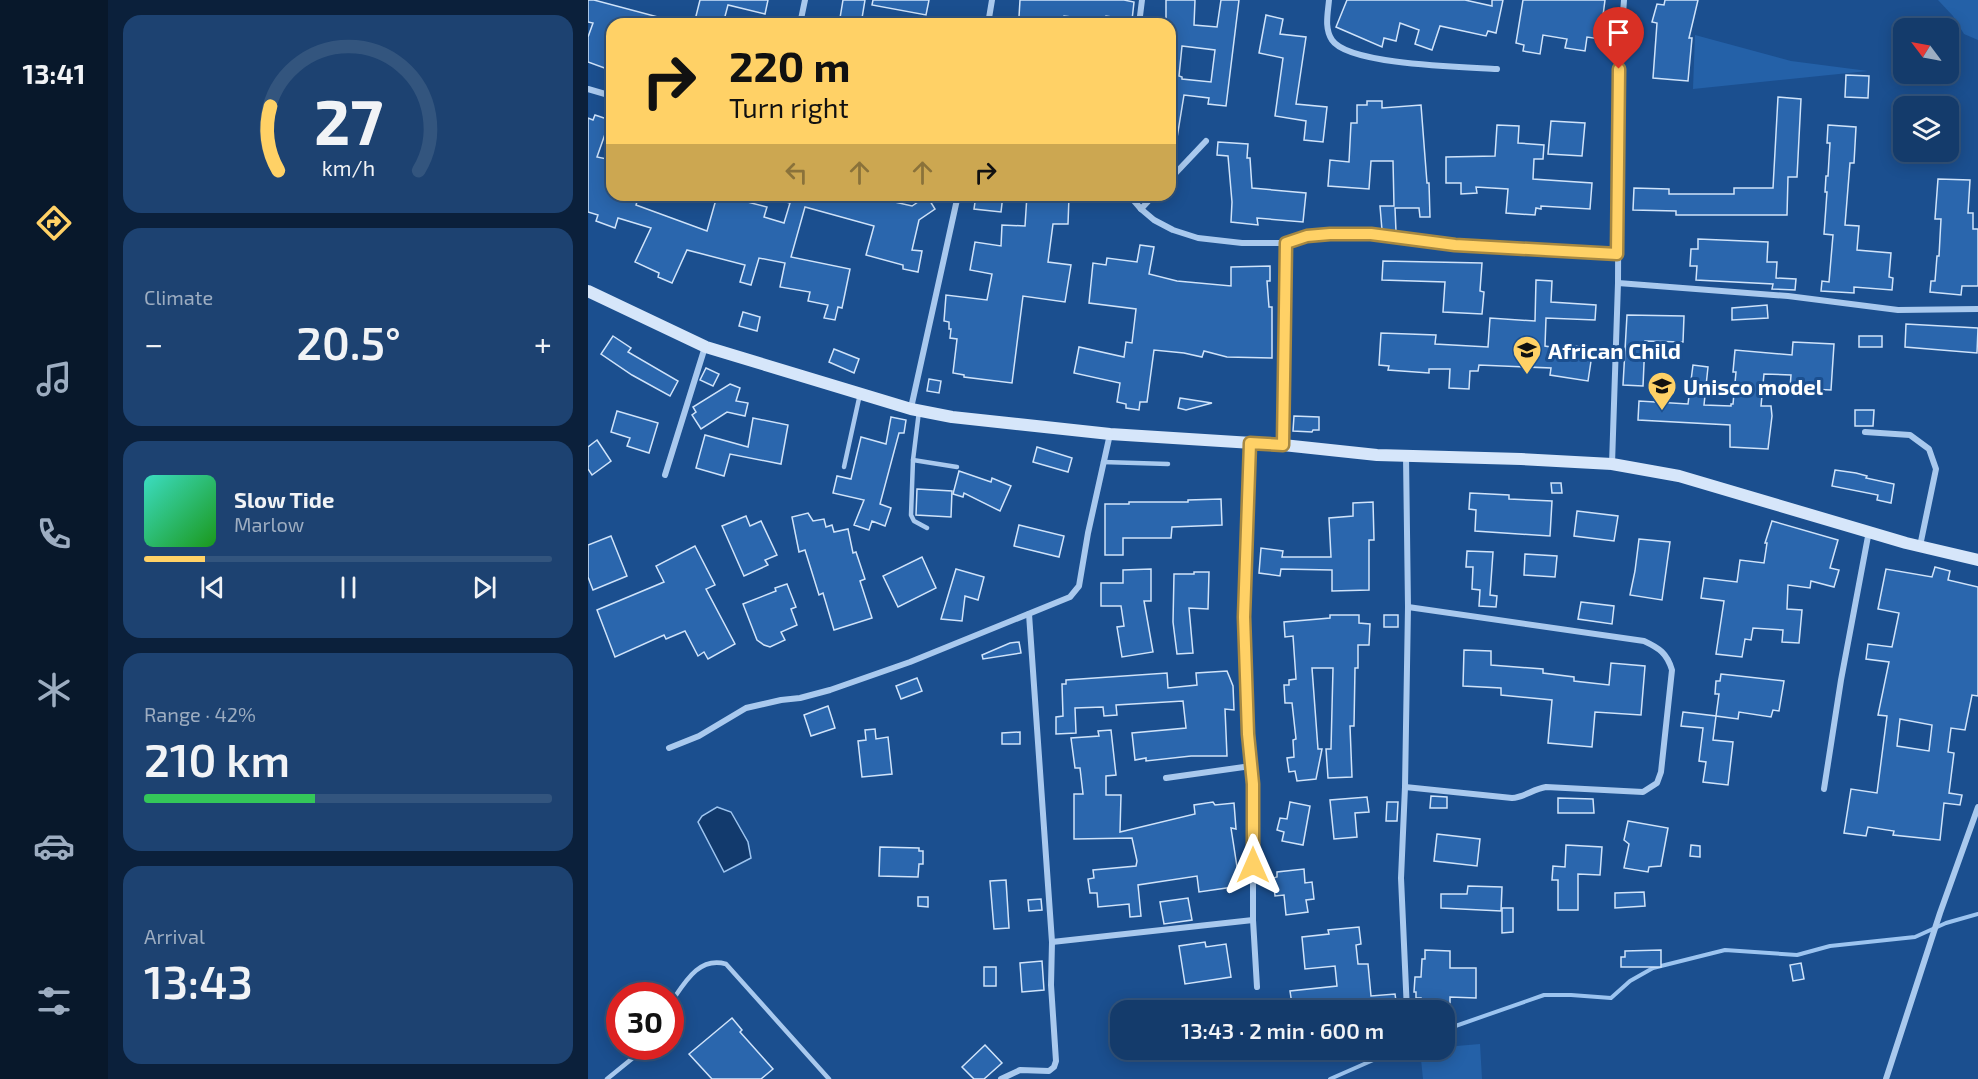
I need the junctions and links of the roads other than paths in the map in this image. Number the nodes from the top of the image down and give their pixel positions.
1 (805, 0) edge
2 (992, 0) edge
3 (1142, 0) edge
4 (1329, 0) edge
5 (1624, 0) edge
6 (801, 18) edge
7 (989, 18) edge
8 (1140, 18) edge
9 (1497, 69) dead end
10 (588, 89) edge
11 (606, 94) edge
12 (1206, 141) dead end
13 (1176, 172) edge
14 (957, 201) edge
15 (1134, 201) edge
16 (1148, 201) edge
17 (1141, 209) junction
18 (1286, 243) junction
19 (1617, 254) junction
20 (1618, 283) junction
21 (588, 291) edge
22 (1978, 309) edge
23 (706, 347) junction
24 (860, 394) junction
25 (915, 410) junction
26 (1865, 432) dead end
27 (1110, 434) junction
28 (1250, 443) junction
29 (1283, 445) junction
30 (1406, 456) junction
31 (913, 460) junction
32 (1103, 462) junction
33 (1168, 464) dead end
34 (1612, 464) junction
35 (844, 467) dead end
36 (957, 467) dead end
37 (665, 476) dead end
38 (927, 528) dead end
39 (1869, 531) junction
40 (1920, 547) junction
41 (1978, 560) edge
42 (1408, 607) junction
43 (1029, 614) junction
44 (669, 748) dead end
45 (1251, 766) junction
46 (1166, 778) dead end
47 (1406, 787) junction
48 (1824, 789) dead end
49 (1978, 807) edge
50 (1253, 921) junction
51 (1052, 942) junction
52 (684, 984) edge
53 (1257, 987) dead end
54 (1407, 1000) edge
55 (630, 1060) edge
56 (607, 1079) edge
57 (829, 1079) edge
58 (1001, 1079) edge
59 (1886, 1079) edge

1 - 6 street
2 - 7 street
3 - 8 street
4 - 9 street
5 - 19 street
10 - 11 street
12 - 13 street
14 - 25 street
15 - 17 street
16 - 17 street
17 - 18 street
18 - 19 street
18 - 29 street
19 - 20 street
20 - 22 street
20 - 34 street
21 - 23 street
23 - 24 street
23 - 37 street
24 - 25 street
24 - 35 lane
25 - 27 street
25 - 31 lane
26 - 40 street
27 - 28 street
27 - 32 street
28 - 29 street
28 - 45 street
29 - 30 street
30 - 34 street
30 - 42 street
31 - 36 lane
31 - 38 lane
32 - 33 lane
32 - 43 street
34 - 39 street
39 - 40 street
39 - 48 street
40 - 41 street
42 - 47 street
42 - 47 street
43 - 44 street
43 - 51 street
45 - 46 street
45 - 50 street
47 - 54 street
49 - 59 street
50 - 51 street
50 - 53 street
51 - 58 street
52 - 57 lane
55 - 56 lane

